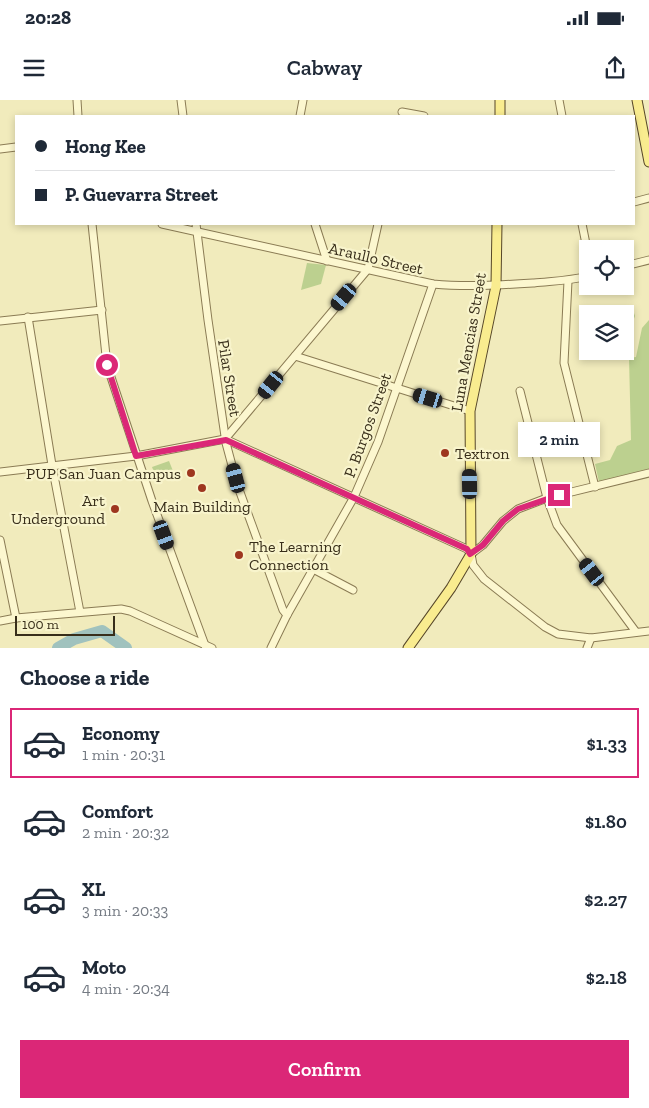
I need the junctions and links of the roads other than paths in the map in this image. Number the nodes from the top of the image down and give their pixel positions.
1 (77, 100) edge
2 (181, 100) edge
3 (303, 100) edge
4 (500, 100) edge
5 (559, 100) edge
6 (637, 100) edge
7 (402, 112) dead end
8 (78, 115) edge
9 (183, 115) edge
10 (300, 115) edge
11 (418, 115) edge
12 (500, 115) edge
13 (562, 115) edge
14 (15, 147) edge
15 (0, 149) edge
16 (649, 162) edge
17 (649, 198) edge
18 (635, 202) edge
19 (92, 225) edge
20 (166, 225) edge
21 (196, 225) edge
22 (315, 225) edge
23 (378, 225) edge
24 (497, 225) edge
25 (582, 225) edge
26 (197, 232) junction
27 (585, 240) edge
28 (649, 260) edge
29 (327, 261) junction
30 (634, 264) edge
31 (368, 269) junction
32 (579, 278) edge
33 (568, 281) junction
34 (433, 284) junction
35 (496, 286) junction
36 (102, 310) junction
37 (28, 318) junction
38 (0, 321) edge
39 (295, 356) junction
40 (396, 388) junction
41 (520, 391) dead end
42 (470, 410) junction
43 (226, 440) junction
44 (136, 456) junction
45 (52, 465) junction
46 (0, 472) edge
47 (649, 473) edge
48 (595, 487) junction
49 (354, 497) junction
50 (547, 498) junction
51 (0, 540) edge
52 (470, 554) junction
53 (313, 569) junction
54 (352, 590) dead end
55 (80, 612) junction
56 (287, 615) junction
57 (16, 618) junction
58 (0, 621) edge
59 (649, 631) edge
60 (636, 632) junction
61 (591, 638) junction
62 (208, 647) edge
63 (271, 648) edge
64 (408, 648) edge
65 (587, 648) edge

1 - 8 street
2 - 9 street
3 - 10 street
4 - 12 main road
5 - 13 street
6 - 16 main road
7 - 11 street
14 - 15 street
17 - 18 street
19 - 36 street
20 - 26 street, Araullo Street
21 - 26 street, Pilar Street
22 - 29 street
23 - 31 street
24 - 35 main road, Luna Mencias Street
25 - 27 street
26 - 29 street, Araullo Street
26 - 43 street, Pilar Street
28 - 30 street
29 - 31 street, Araullo Street
31 - 34 street, Araullo Street
31 - 39 street
32 - 33 street, Araullo Street
33 - 35 street, Araullo Street
33 - 48 street
34 - 35 street, Araullo Street
34 - 40 street, P. Burgos Street
35 - 42 main road, Luna Mencias Street
36 - 37 street
36 - 44 street
37 - 38 street
37 - 45 street
39 - 40 street
39 - 43 street
40 - 42 street
40 - 49 street, P. Burgos Street
41 - 50 street
42 - 52 main road, Luna Mencias Street
43 - 44 street
43 - 49 street
43 - 56 street, Pilar Street
44 - 45 street
44 - 62 street
45 - 46 street
45 - 55 street
47 - 48 street
48 - 50 street
49 - 52 street
49 - 53 street, P. Burgos Street
50 - 52 street
50 - 60 street
51 - 57 street
52 - 61 street
52 - 64 main road
53 - 54 street
53 - 56 street, P. Burgos Street
55 - 57 street
55 - 62 street
56 - 63 street, P. Burgos Street
57 - 58 street
59 - 60 street
60 - 61 street
61 - 65 street

